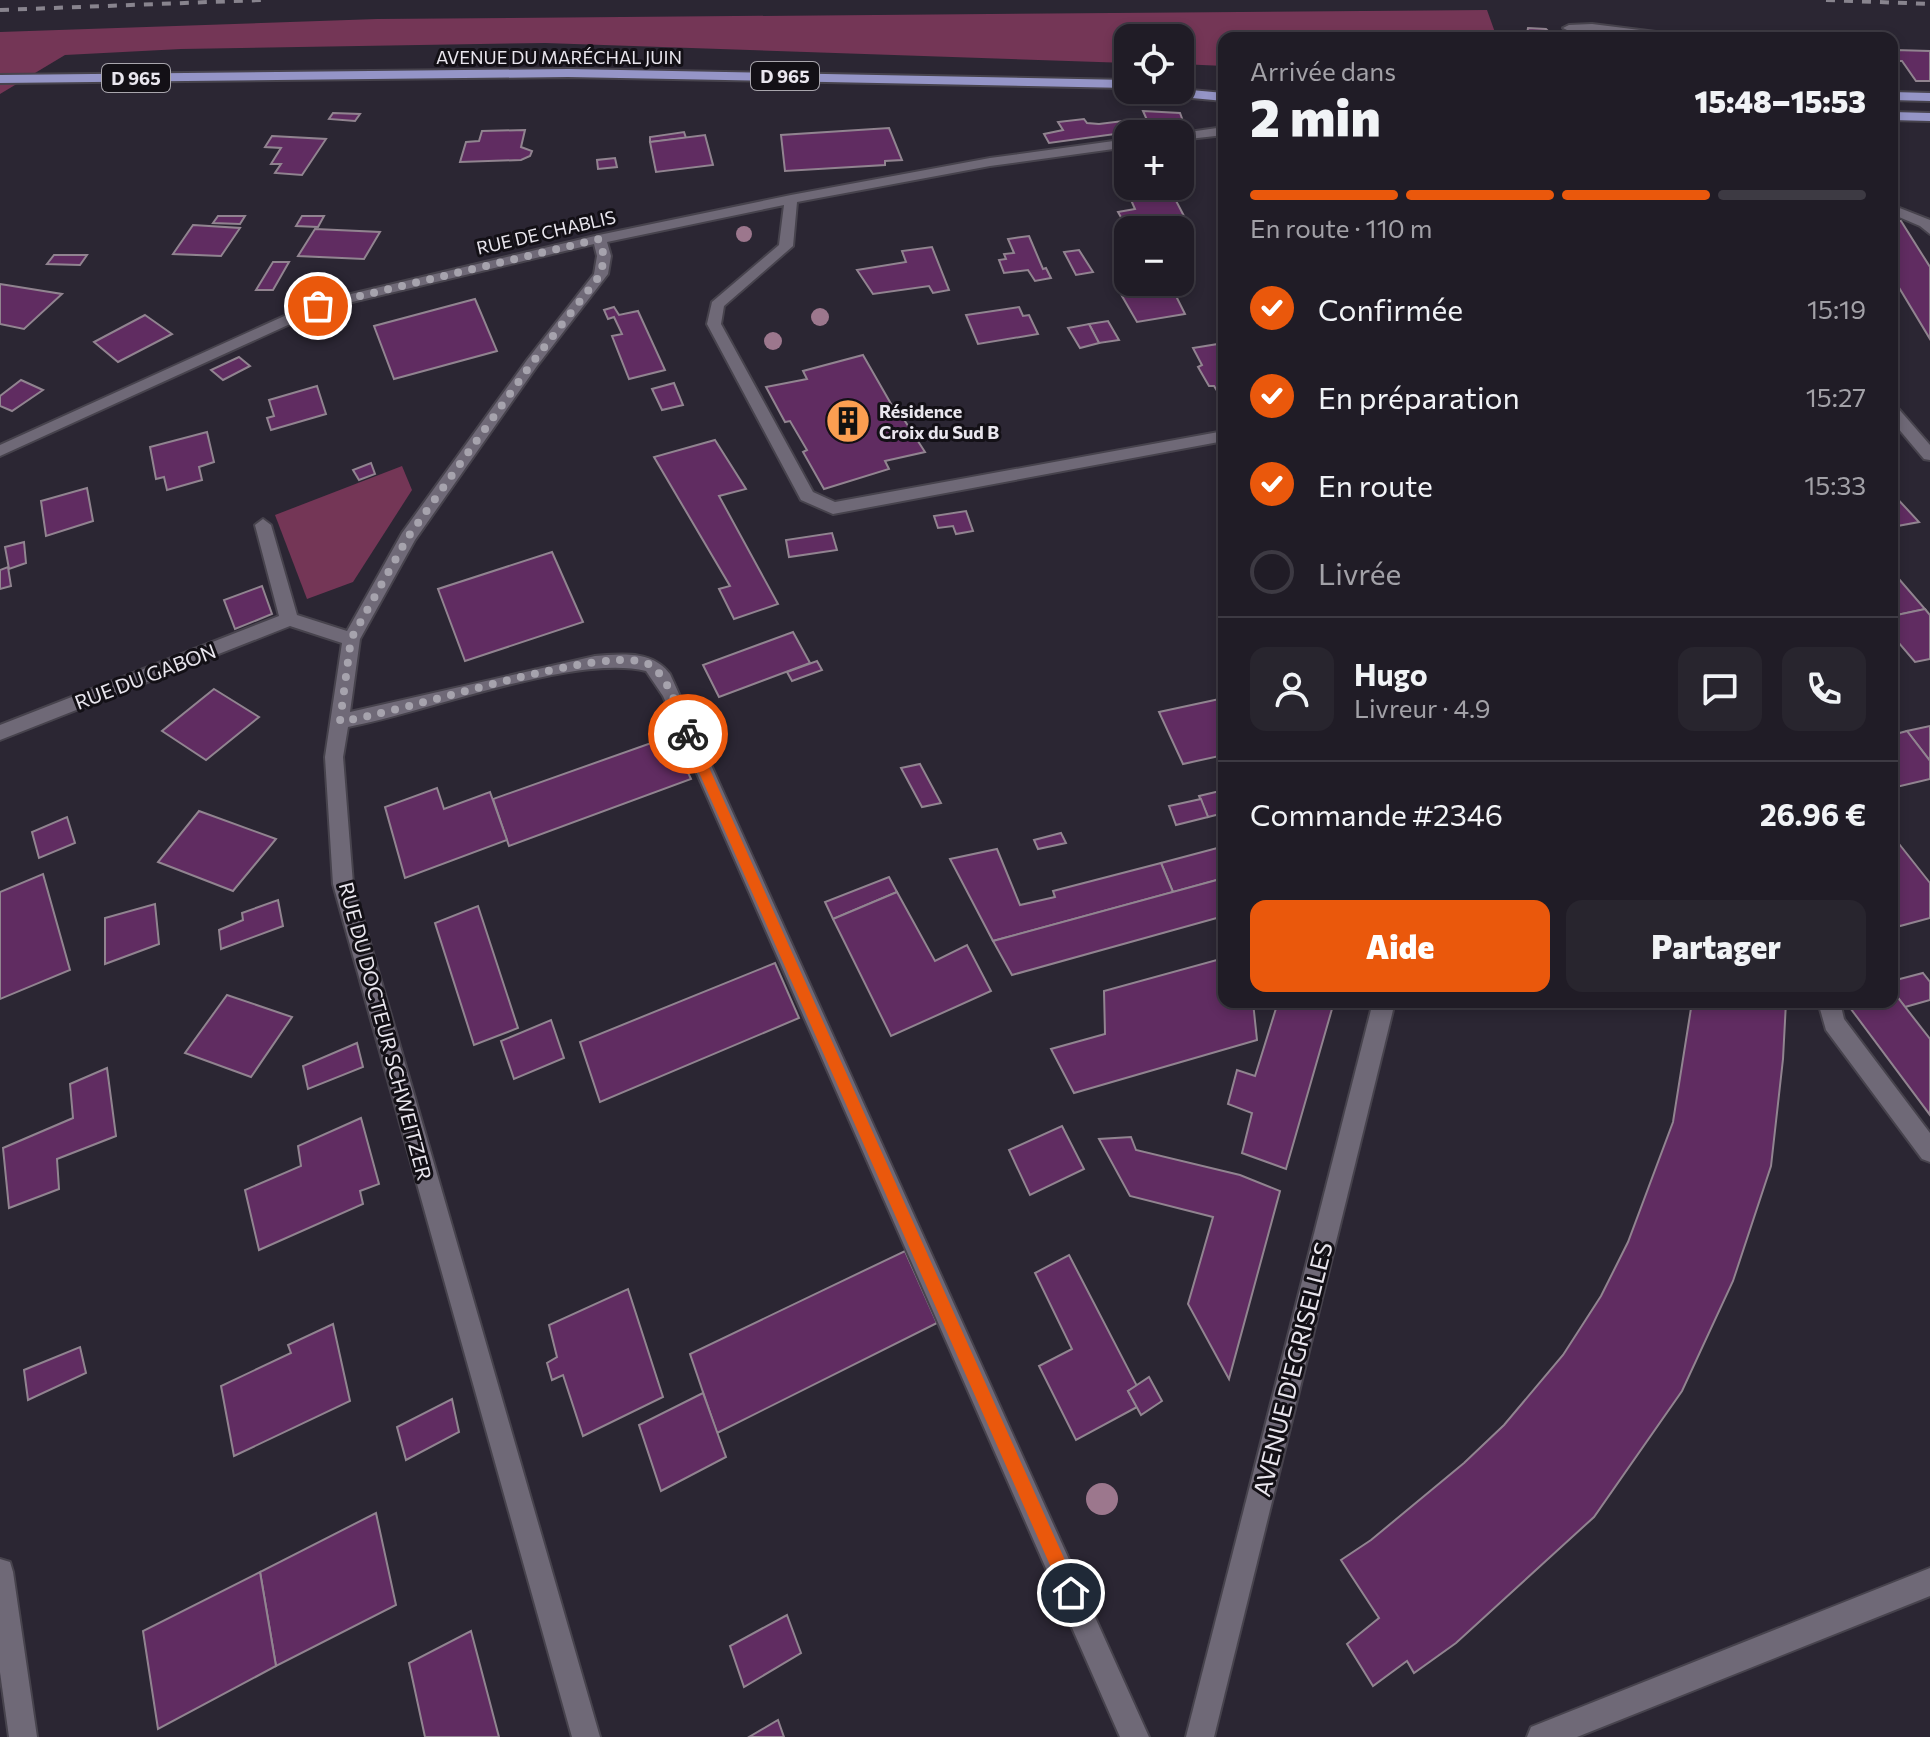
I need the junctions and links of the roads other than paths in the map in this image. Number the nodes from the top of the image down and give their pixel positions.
1 (1569, 28) dead end
2 (1628, 32) edge
3 (0, 79) edge
4 (1194, 82) edge
5 (1218, 83) edge
6 (1114, 85) edge
7 (1194, 94) edge
8 (1218, 96) edge
9 (1898, 96) edge
10 (1930, 97) edge
11 (1898, 116) edge
12 (1930, 117) edge
13 (1218, 132) edge
14 (1194, 134) edge
15 (1114, 145) edge
16 (791, 199) junction
17 (1898, 212) edge
18 (1930, 230) edge
19 (599, 239) junction
20 (1898, 418) edge
21 (1218, 437) edge
22 (0, 451) edge
23 (1930, 455) edge
24 (263, 525) dead end
25 (289, 619) junction
26 (351, 639) junction
27 (340, 721) junction
28 (0, 733) edge
29 (1382, 1008) edge
30 (1830, 1008) edge
31 (1930, 1151) edge
32 (0, 1572) edge
33 (1930, 1582) edge
34 (23, 1737) edge
35 (586, 1737) edge
36 (1135, 1737) edge
37 (1200, 1737) edge
38 (1541, 1737) edge

1 - 2 street
3 - 6 main road, AVENUE DU MARÉCHAL JUIN / D 965
4 - 5 main road
7 - 8 main road
9 - 10 main road
11 - 12 main road
13 - 14 street
15 - 16 street, RUE DE CHABLIS
16 - 19 street, RUE DE CHABLIS
16 - 21 street
17 - 18 street
19 - 22 street, RUE DE CHABLIS
19 - 26 street, RUE DU DOCTEUR SCHWEITZER
20 - 23 street
24 - 25 street
25 - 26 street
25 - 28 street, RUE DU GABON
26 - 27 street, RUE DU DOCTEUR SCHWEITZER
27 - 35 street, RUE DU DOCTEUR SCHWEITZER
27 - 36 street
29 - 37 street, AVENUE D'EGRISELLES
30 - 31 street
32 - 34 street
33 - 38 street

